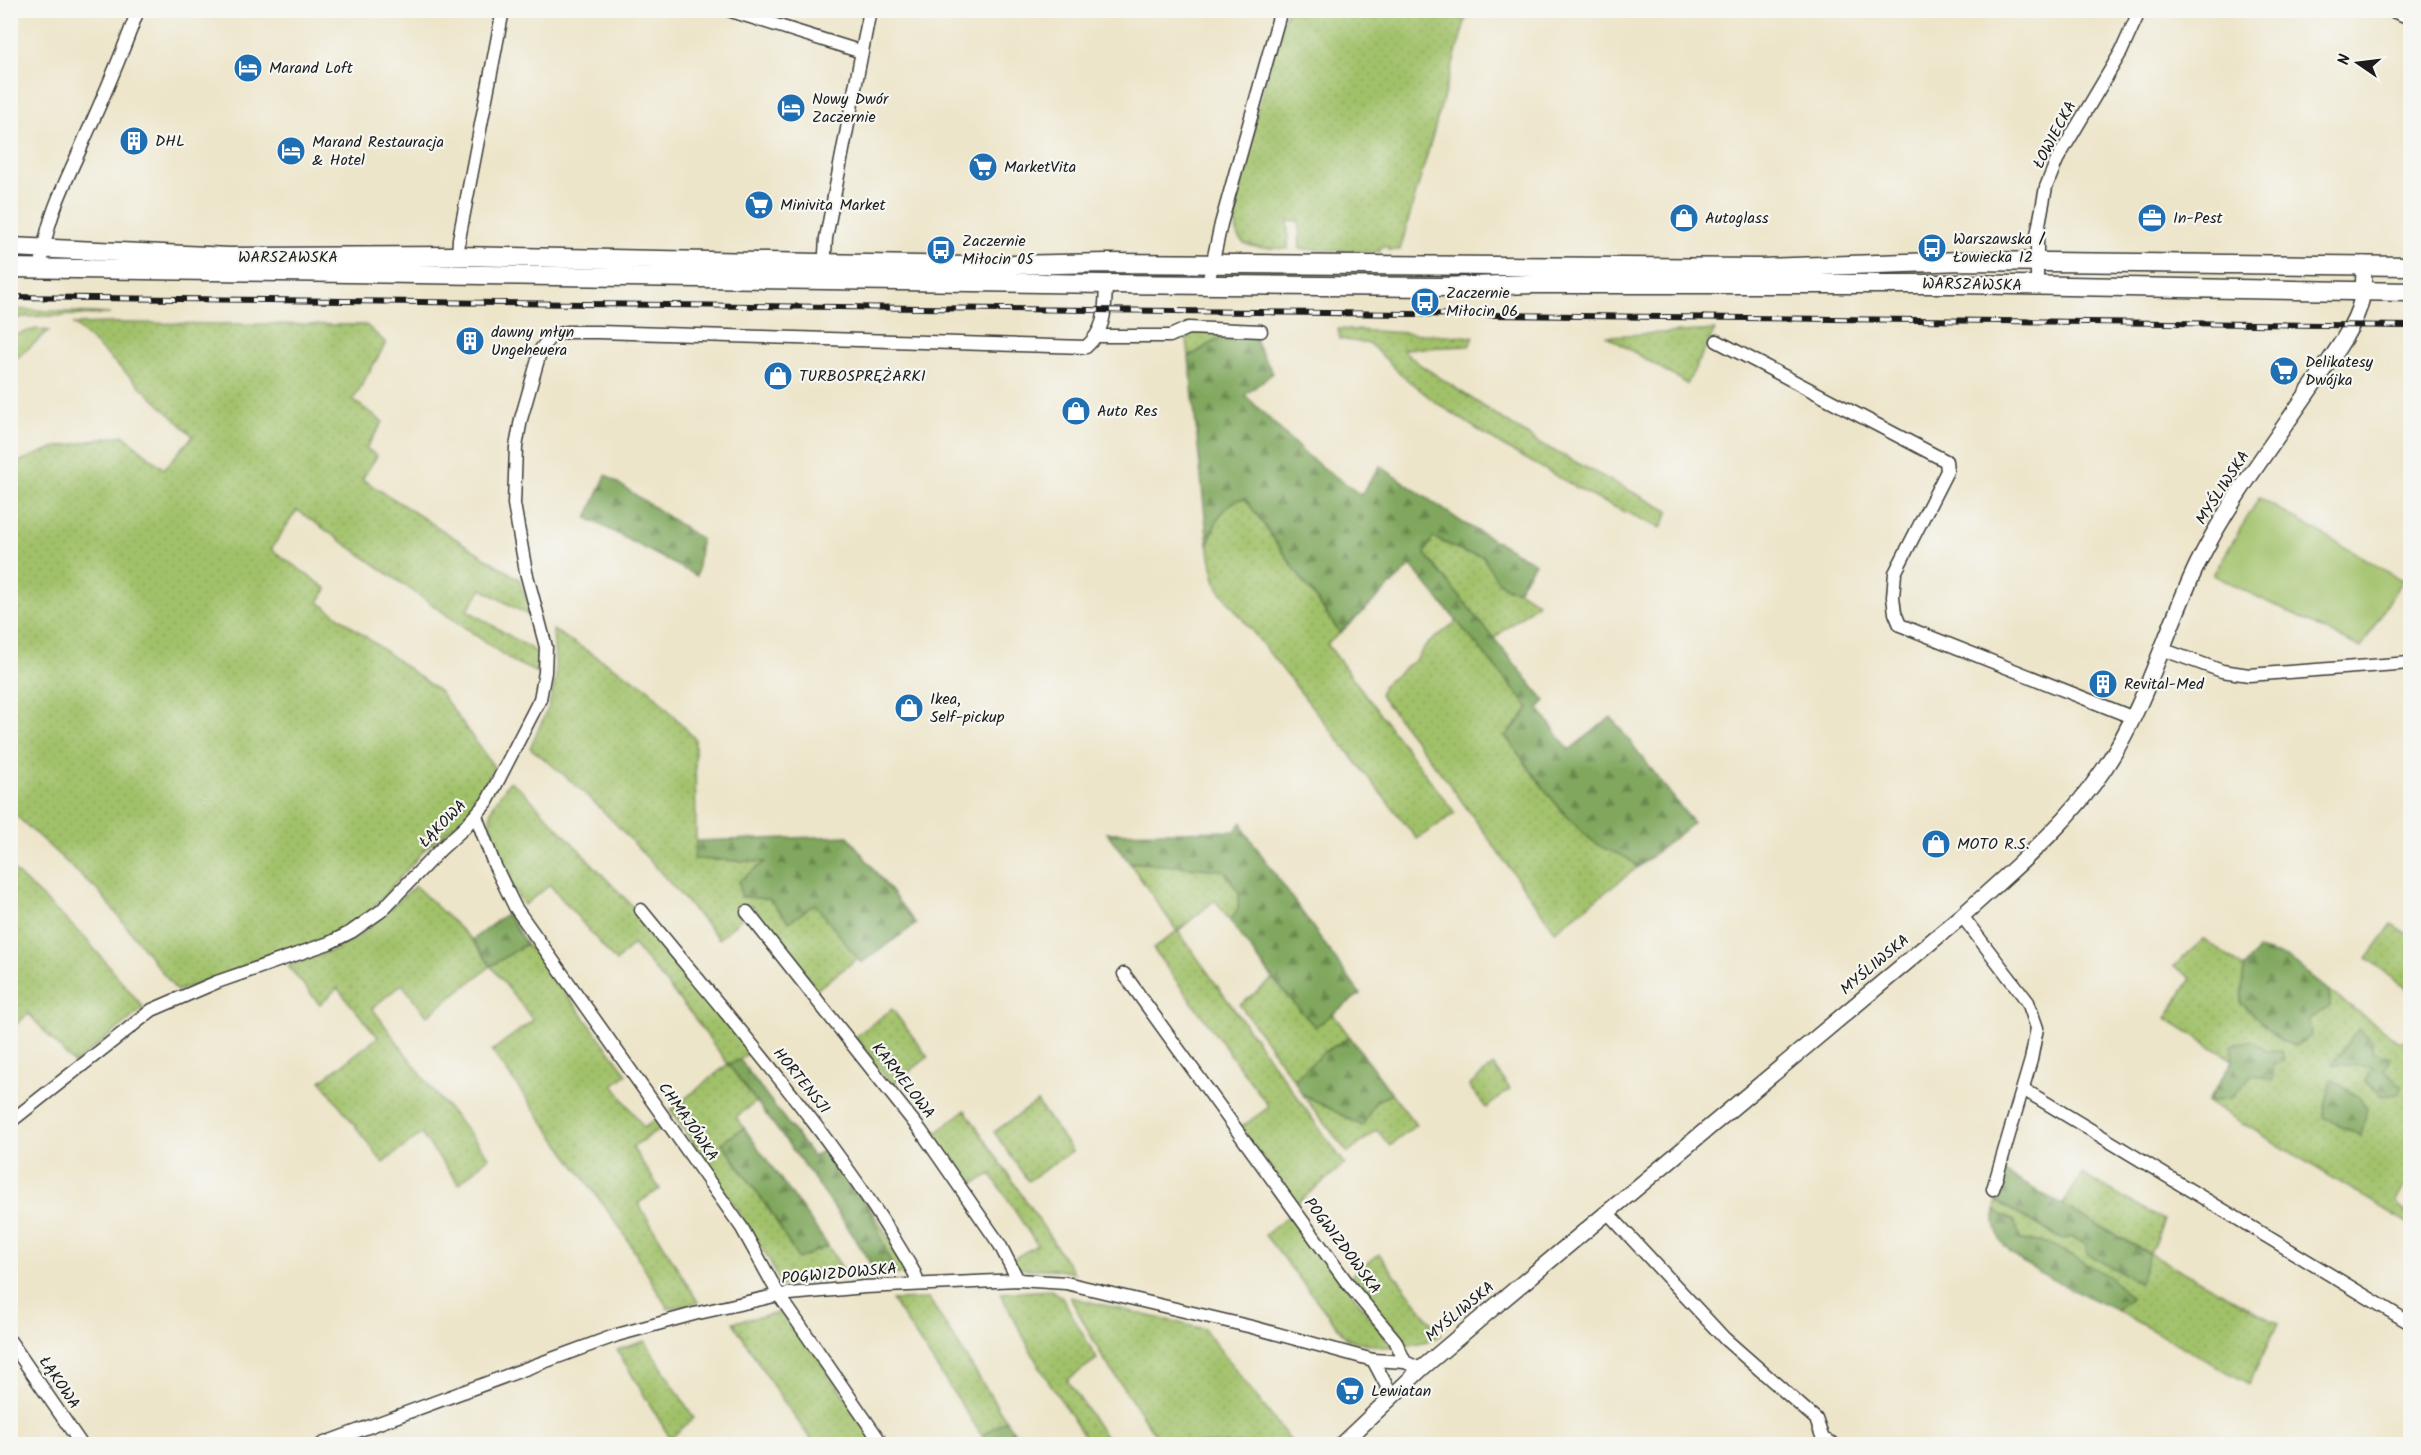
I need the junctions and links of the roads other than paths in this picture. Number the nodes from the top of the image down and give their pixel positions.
1 (138, 10) edge
2 (503, 10) edge
3 (728, 10) edge
4 (870, 10) edge
5 (1281, 10) edge
6 (2140, 10) edge
7 (2390, 10) edge
8 (2410, 18) edge
9 (862, 52) junction
10 (10, 247) edge
11 (43, 248) junction
12 (458, 256) junction
13 (2036, 262) junction
14 (1212, 263) junction
15 (2364, 264) junction
16 (2410, 266) edge
17 (10, 268) edge
18 (41, 268) junction
19 (824, 270) junction
20 (1106, 284) junction
21 (1208, 284) junction
22 (2037, 286) junction
23 (2363, 291) junction
24 (2410, 292) edge
25 (1261, 331) dead end
26 (1098, 336) junction
27 (1717, 341) dead end
28 (2164, 650) junction
29 (2410, 663) edge
30 (2134, 718) junction
31 (476, 816) junction
32 (641, 910) dead end
33 (747, 912) dead end
34 (1962, 916) junction
35 (1124, 974) dead end
36 (2023, 1089) junction
37 (10, 1122) edge
38 (1993, 1189) dead end
39 (1607, 1212) junction
40 (1018, 1280) junction
41 (918, 1284) junction
42 (779, 1295) junction
43 (2410, 1323) edge
44 (10, 1341) edge
45 (1373, 1360) junction
46 (1405, 1362) junction
47 (1421, 1369) junction
48 (1392, 1396) junction
49 (81, 1444) edge
50 (322, 1444) edge
51 (882, 1444) edge
52 (1342, 1444) edge
53 (1834, 1444) edge

1 - 11 street
2 - 12 street
3 - 9 street
4 - 9 street
5 - 14 street
6 - 13 street, ŁOWIECKA
7 - 8 street
9 - 19 street
10 - 11 main road, WARSZAWSKA
11 - 12 main road, WARSZAWSKA
11 - 18 street
12 - 19 main road, WARSZAWSKA
13 - 14 main road, WARSZAWSKA
13 - 15 main road, WARSZAWSKA
13 - 22 street, ŁOWIECKA
14 - 19 main road, WARSZAWSKA
14 - 21 street
15 - 16 main road, WARSZAWSKA
15 - 23 street, MYŚLIWSKA
17 - 18 main road, WARSZAWSKA
18 - 19 main road, WARSZAWSKA
19 - 20 main road, WARSZAWSKA
20 - 21 main road, WARSZAWSKA
20 - 26 street
21 - 22 main road, WARSZAWSKA
22 - 23 main road, WARSZAWSKA
23 - 24 main road, WARSZAWSKA
23 - 28 street, MYŚLIWSKA
25 - 26 street
26 - 31 street, ŁĄKOWA
27 - 30 street
28 - 29 street
28 - 30 street, MYŚLIWSKA
30 - 34 street, MYŚLIWSKA
31 - 37 street, ŁĄKOWA
31 - 42 street, CHMAJÓWKA
32 - 41 street, HORTENSJI
33 - 40 street, KARMELOWA
34 - 36 street
34 - 39 street, MYŚLIWSKA
35 - 46 street, POGWIZDOWSKA
36 - 38 street
36 - 43 street
39 - 47 street, MYŚLIWSKA
39 - 53 street
40 - 41 street, POGWIZDOWSKA
40 - 45 street, POGWIZDOWSKA
41 - 42 street, POGWIZDOWSKA
42 - 50 street, POGWIZDOWSKA
42 - 51 street, CHMAJÓWKA
44 - 49 street, ŁĄKOWA
45 - 46 street, POGWIZDOWSKA
45 - 48 street
46 - 47 street, POGWIZDOWSKA
47 - 48 street, MYŚLIWSKA
48 - 52 street, MYŚLIWSKA

